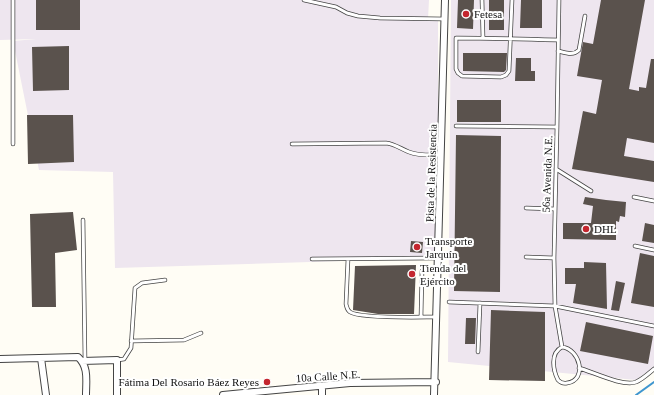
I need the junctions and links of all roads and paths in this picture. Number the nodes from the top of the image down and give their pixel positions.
1 (13, 0) edge
2 (304, 0) edge
3 (445, 0) edge
4 (482, 0) edge
5 (512, 0) edge
6 (558, 0) edge
7 (585, 16) dead end
8 (445, 19) junction
9 (483, 38) junction
10 (510, 39) junction
11 (558, 40) junction
12 (558, 51) junction
13 (456, 126) dead end
14 (557, 127) junction
15 (13, 144) dead end
16 (292, 144) dead end
17 (441, 155) junction
18 (556, 168) junction
19 (592, 191) dead end
20 (634, 197) dead end
21 (654, 201) edge
22 (526, 208) dead end
23 (555, 209) junction
24 (83, 220) dead end
25 (634, 246) dead end
26 (654, 250) edge
27 (526, 257) dead end
28 (438, 258) junction
29 (554, 258) junction
30 (312, 259) dead end
31 (348, 259) junction
32 (422, 271) dead end
33 (165, 280) dead end
34 (449, 302) dead end
35 (480, 303) junction
36 (555, 306) junction
37 (421, 317) junction
38 (437, 317) junction
39 (654, 326) edge
40 (201, 333) dead end
41 (132, 342) junction
42 (562, 347) junction
43 (478, 352) dead end
44 (41, 358) junction
45 (0, 359) edge
46 (117, 360) junction
47 (84, 361) junction
48 (579, 368) junction
49 (654, 369) edge
50 (436, 382) junction
51 (322, 386) junction
52 (46, 395) edge
53 (86, 395) edge
54 (117, 395) edge
55 (223, 395) edge
56 (322, 395) edge
57 (434, 395) edge

1 - 15 lane
2 - 8 lane
3 - 8 street, Pista de la Resistencia
4 - 9 lane
5 - 10 lane
6 - 11 lane, 56a Avenida N.E.
7 - 12 lane
8 - 17 street, Pista de la Resistencia
9 - 10 lane
9 - 10 lane
10 - 11 lane
11 - 12 lane, 56a Avenida N.E.
12 - 14 lane, 56a Avenida N.E.
13 - 14 lane
14 - 18 lane, 56a Avenida N.E.
16 - 17 lane
17 - 28 street, Pista de la Resistencia
18 - 19 lane
18 - 23 lane, 56a Avenida N.E.
20 - 21 lane
22 - 23 lane
23 - 29 lane, 56a Avenida N.E.
24 - 47 lane
25 - 26 lane
27 - 29 lane
28 - 31 lane
28 - 38 street, Pista de la Resistencia
29 - 36 lane, 56a Avenida N.E.
30 - 31 lane
31 - 37 lane
32 - 37 lane
33 - 41 lane
34 - 35 lane
35 - 36 lane
35 - 43 lane
36 - 39 lane
36 - 42 lane, 56a Avenida N.E.
37 - 38 lane
38 - 50 street, Pista de la Resistencia
40 - 41 lane
41 - 46 lane
42 - 48 lane
42 - 48 lane
44 - 45 street
44 - 47 street
44 - 52 street
46 - 47 street
46 - 54 street
47 - 53 street
48 - 49 lane
50 - 51 street, 10a Calle N.E.
50 - 57 street, Pista de la Resistencia
51 - 55 street, 10a Calle N.E.
51 - 56 street

